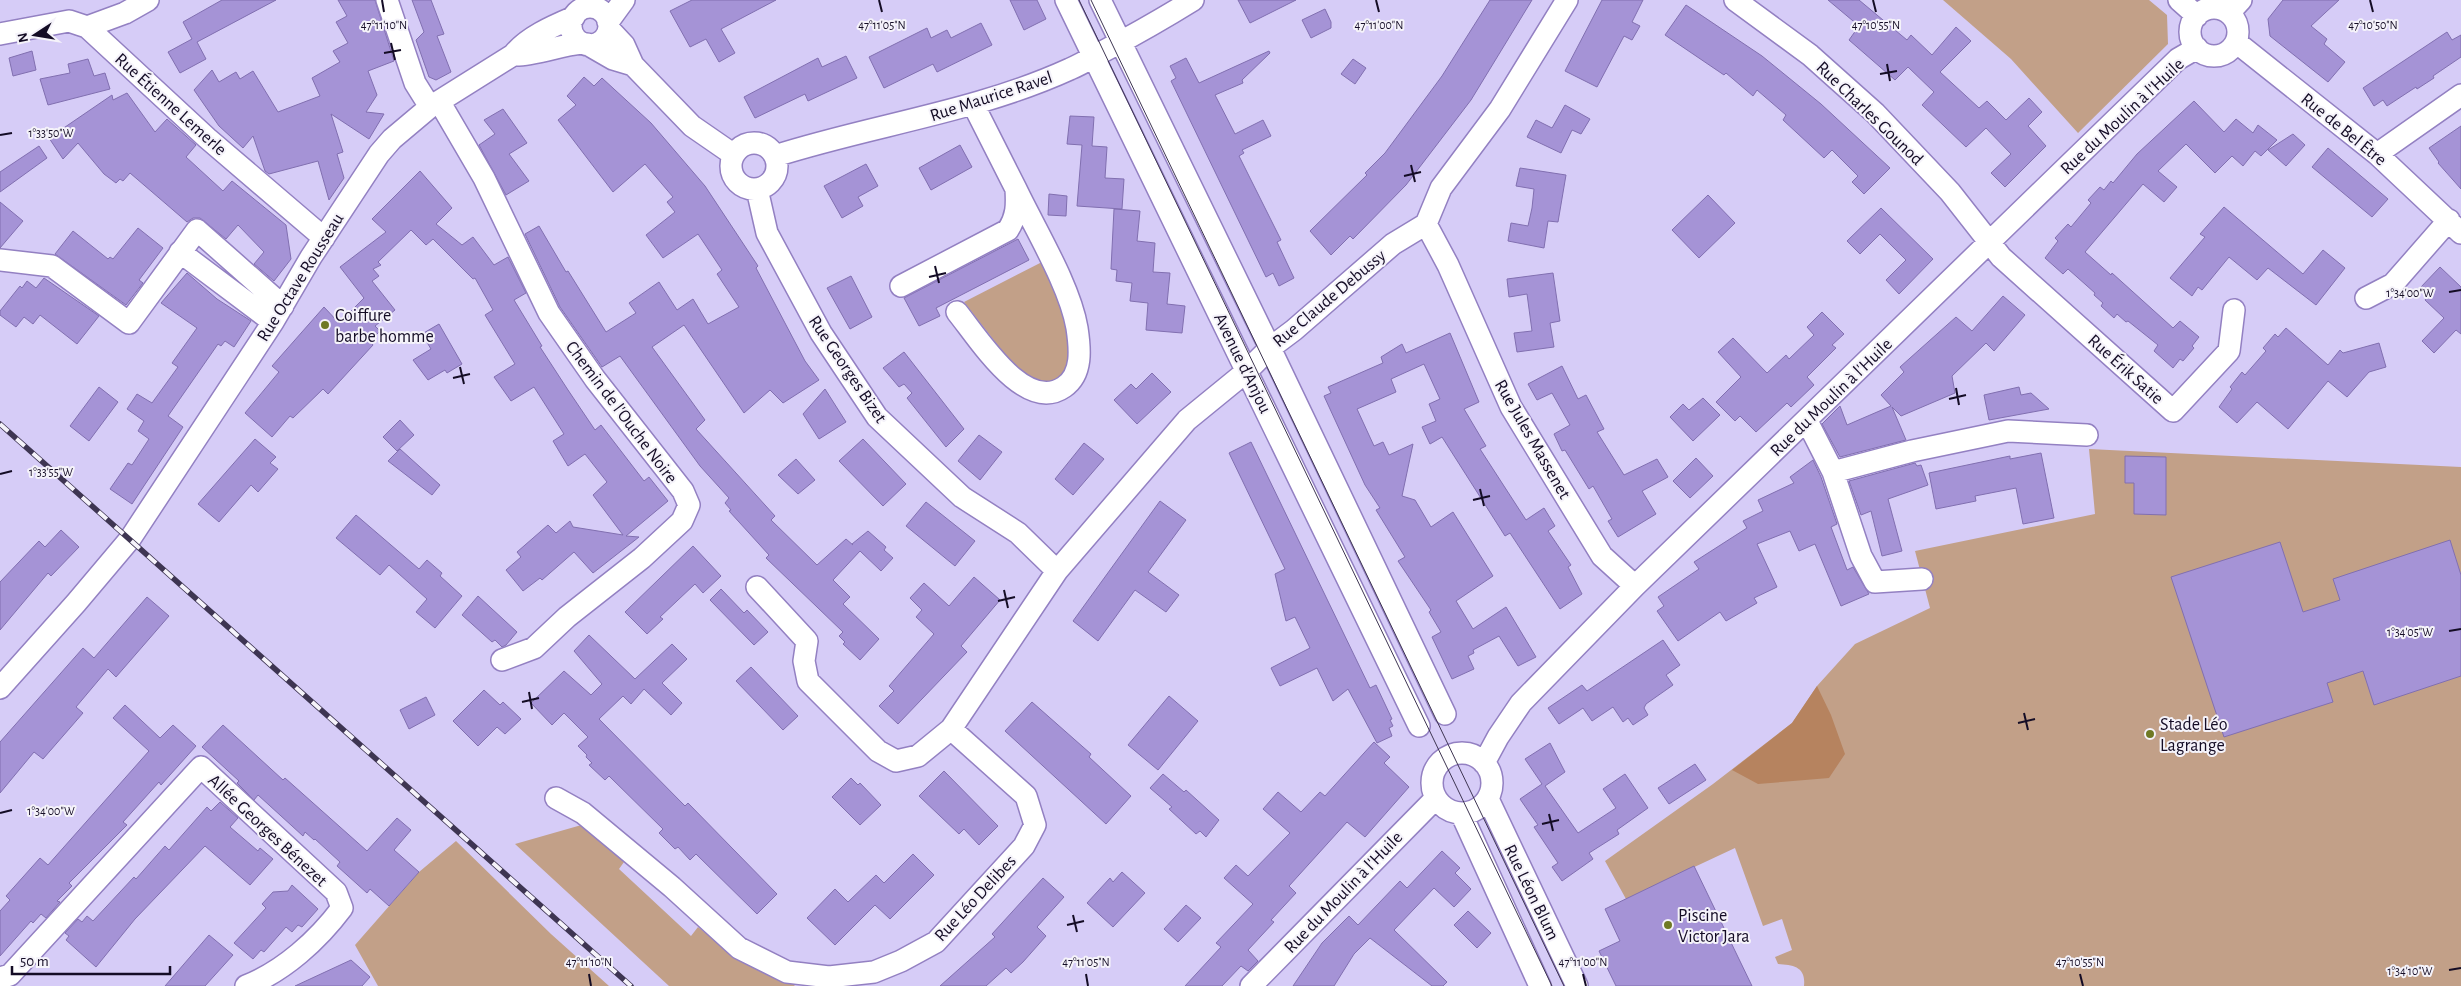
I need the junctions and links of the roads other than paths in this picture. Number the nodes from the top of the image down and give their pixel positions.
1 (148, 0) edge
2 (387, 0) edge
3 (624, 0) edge
4 (1066, 0) edge
5 (1100, 0) edge
6 (1193, 0) edge
7 (1567, 0) edge
8 (1735, 0) edge
9 (2179, 0) edge
10 (2235, 7) edge
11 (588, 8) edge
12 (2197, 16) junction
13 (608, 26) junction
14 (87, 27) junction
15 (0, 34) edge
16 (1120, 42) junction
17 (2236, 42) junction
18 (584, 43) junction
19 (2197, 48) junction
20 (513, 55) junction
21 (1094, 56) junction
22 (633, 65) junction
23 (2461, 95) edge
24 (435, 104) junction
25 (973, 104) junction
26 (2377, 154) junction
27 (734, 155) junction
28 (775, 156) junction
29 (757, 189) junction
30 (1016, 189) junction
31 (1426, 224) junction
32 (2455, 227) edge
33 (324, 238) junction
34 (1990, 243) junction
35 (0, 260) edge
36 (901, 286) dead end
37 (2366, 298) dead end
38 (2234, 310) dead end
39 (957, 312) dead end
40 (278, 314) junction
41 (1270, 348) junction
42 (1247, 371) junction
43 (1807, 420) junction
44 (2087, 434) dead end
45 (1833, 472) junction
46 (1057, 571) junction
47 (1922, 579) dead end
48 (1635, 586) junction
49 (756, 587) dead end
50 (502, 660) dead end
51 (0, 688) edge
52 (1445, 714) dead end
53 (1419, 726) dead end
54 (951, 729) junction
55 (1484, 763) junction
56 (556, 798) dead end
57 (1436, 798) junction
58 (1488, 799) junction
59 (1460, 813) junction
60 (0, 978) edge
61 (246, 986) edge
62 (1251, 986) edge
63 (1540, 986) edge
64 (1577, 986) edge

1 - 14 street
2 - 24 street
3 - 13 street
4 - 21 street, Avenue d'Anjou
5 - 16 street, Avenue d'Anjou
6 - 16 street, Rue Maurice Ravel
7 - 31 street
8 - 34 street, Rue Charles Gounod
9 - 12 street
10 - 12 street
10 - 17 street
11 - 13 street
11 - 18 street
11 - 20 street, Rue Octave Rousseau
12 - 19 street
13 - 18 street
13 - 22 street
14 - 15 street
14 - 33 street, Rue Étienne Lemerle
16 - 21 street, Rue Maurice Ravel
16 - 41 street, Avenue d'Anjou
17 - 19 street
17 - 26 street, Rue de Bel Être
18 - 20 street, Rue Octave Rousseau
18 - 22 street
19 - 34 street, Rue du Moulin à l'Huile
20 - 24 street, Rue Octave Rousseau
21 - 25 street, Rue Maurice Ravel
21 - 42 street, Avenue d'Anjou
22 - 27 street
23 - 26 street
24 - 33 street, Rue Octave Rousseau
24 - 50 street, Chemin de l'Ouche Noire
25 - 28 street, Rue Maurice Ravel
25 - 30 street
26 - 32 street, Rue de Bel Être
27 - 28 street
27 - 29 street
28 - 29 street
29 - 46 street, Rue Georges Bizet
30 - 36 street
30 - 39 street
31 - 41 street, Rue Claude Debussy
31 - 48 street, Rue Jules Massenet
32 - 37 street, Rue de Bel Être
33 - 40 street, Rue Octave Rousseau
34 - 38 street, Rue Érik Satie
34 - 43 street, Rue du Moulin à l'Huile
35 - 40 street
40 - 51 street, Rue Octave Rousseau
41 - 42 street, Rue Claude Debussy
41 - 52 street, Avenue d'Anjou
42 - 46 street, Rue Claude Debussy
42 - 53 street, Avenue d'Anjou
43 - 45 street
43 - 48 street, Rue du Moulin à l'Huile
44 - 45 street
45 - 47 street
46 - 54 street
48 - 55 street, Rue du Moulin à l'Huile
49 - 54 street
54 - 56 street, Rue Léo Delibes
55 - 57 street
55 - 58 street
57 - 59 street
57 - 62 street, Rue du Moulin à l'Huile
58 - 59 street
58 - 64 street, Rue Léon Blum
59 - 63 street, Rue Léon Blum
60 - 61 street, Allée Georges Bénezet

